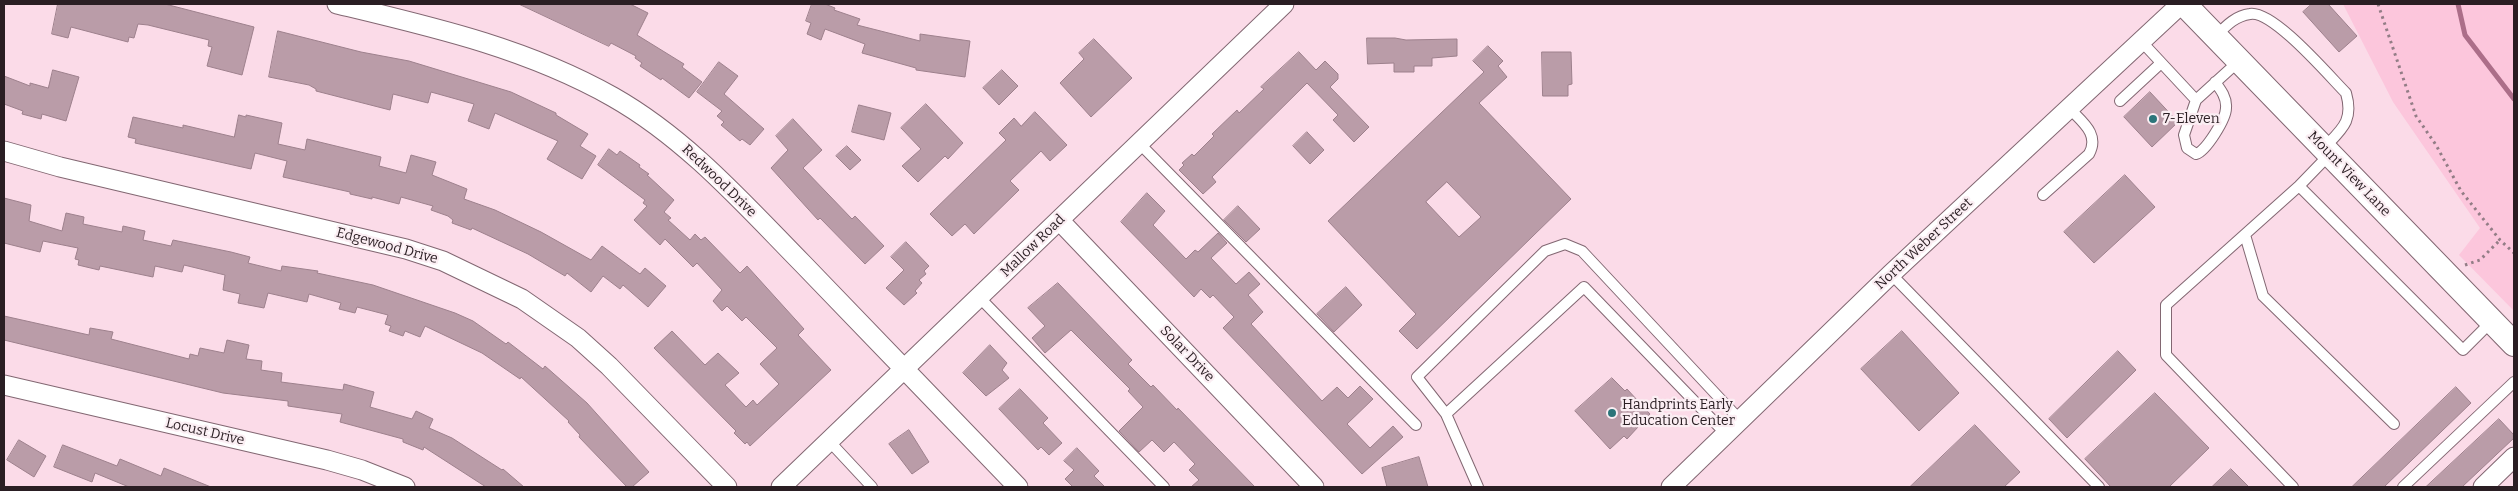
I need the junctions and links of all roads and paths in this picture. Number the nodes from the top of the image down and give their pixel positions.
1 (337, 4) edge
2 (1284, 4) edge
3 (2182, 4) edge
4 (2378, 4) edge
5 (2216, 36) junction
6 (2141, 41) junction
7 (2239, 60) junction
8 (2161, 63) junction
9 (2215, 82) junction
10 (2196, 100) junction
11 (2120, 101) dead end
12 (2069, 108) junction
13 (1139, 143) junction
14 (4, 151) edge
15 (2327, 151) junction
16 (2299, 186) junction
17 (2043, 195) dead end
18 (1060, 220) junction
19 (2245, 236) junction
20 (2500, 240) junction
21 (2514, 253) edge
22 (2445, 272) junction
23 (1891, 274) junction
24 (979, 297) junction
25 (2492, 321) junction
26 (2514, 344) edge
27 (904, 368) junction
28 (2514, 382) edge
29 (4, 385) edge
30 (1446, 414) junction
31 (1740, 420) junction
32 (2394, 424) dead end
33 (1416, 425) dead end
34 (1726, 434) junction
35 (830, 442) junction
36 (2514, 457) edge
37 (405, 487) edge
38 (726, 487) edge
39 (781, 487) edge
40 (872, 487) edge
41 (1018, 487) edge
42 (1164, 487) edge
43 (1314, 487) edge
44 (1478, 487) edge
45 (1670, 487) edge
46 (2099, 487) edge
47 (2293, 487) edge
48 (2403, 487) edge
49 (2483, 487) edge

1 - 27 street, Redwood Drive
2 - 13 street, Mallow Road
3 - 5 street, Mount View Lane
3 - 6 street, North Weber Street
4 - 20 path
5 - 7 street, Mount View Lane
5 - 15 lane
6 - 8 lane
6 - 12 street, North Weber Street
7 - 9 lane
7 - 15 street, Mount View Lane
8 - 10 lane
8 - 11 lane
9 - 10 lane
9 - 10 lane
12 - 17 lane
12 - 23 street, North Weber Street
13 - 18 street, Mallow Road
13 - 33 lane
14 - 38 street, Edgewood Drive
15 - 16 lane
15 - 22 street, Mount View Lane
16 - 19 lane
16 - 25 lane
18 - 24 street, Mallow Road
18 - 43 street, Solar Drive
19 - 32 lane
19 - 47 lane
20 - 21 path
20 - 22 path
22 - 25 street, Mount View Lane
23 - 31 street, North Weber Street
23 - 46 lane
24 - 27 street, Mallow Road
24 - 42 lane
25 - 26 street, Mount View Lane
27 - 35 street, Mallow Road
27 - 41 street, Redwood Drive
28 - 48 lane
29 - 37 street, Locust Drive
30 - 31 lane
30 - 34 lane
30 - 44 lane
31 - 34 street, North Weber Street
34 - 45 street, North Weber Street
35 - 39 street, Mallow Road
35 - 40 lane
36 - 49 street

